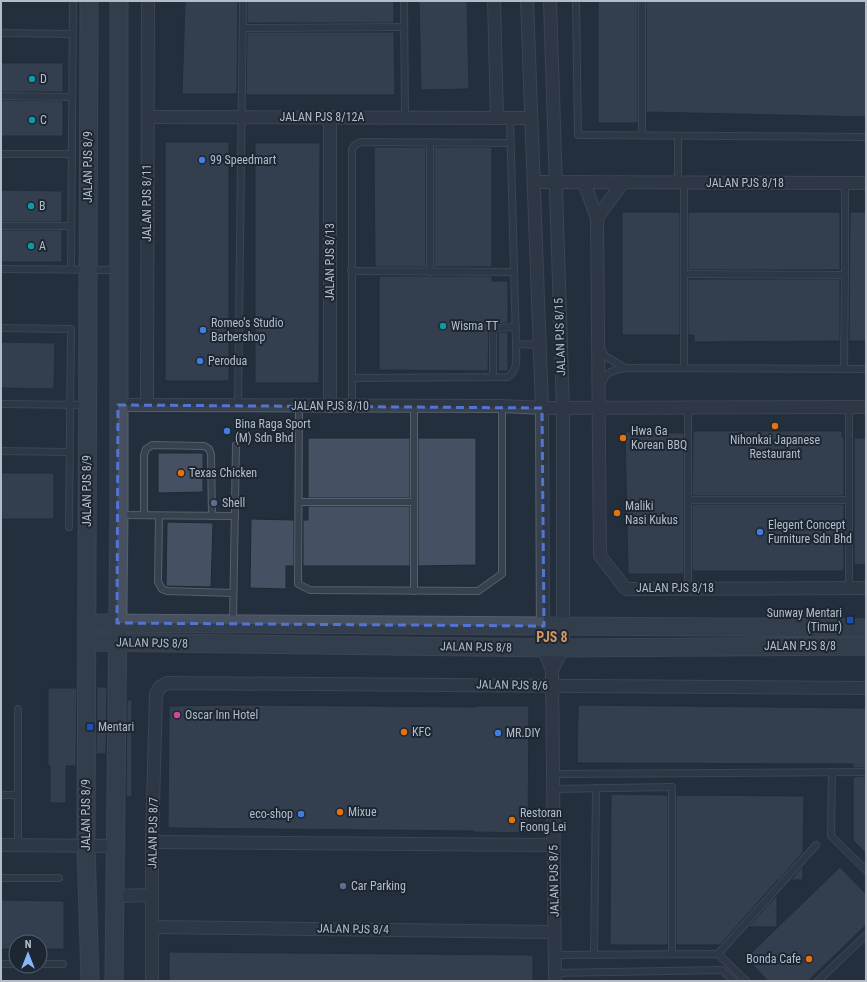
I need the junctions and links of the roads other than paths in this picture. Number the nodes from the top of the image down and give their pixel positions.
1 (72, 1) edge
2 (89, 1) edge
3 (119, 1) edge
4 (148, 1) edge
5 (243, 1) edge
6 (404, 1) edge
7 (494, 1) edge
8 (527, 1) edge
9 (550, 1) edge
10 (576, 1) edge
11 (642, 1) edge
12 (404, 27) junction
13 (243, 28) junction
14 (1, 33) edge
15 (72, 34) junction
16 (1, 96) edge
17 (72, 97) junction
18 (148, 117) junction
19 (242, 117) junction
20 (330, 117) junction
21 (405, 118) junction
22 (497, 118) junction
23 (510, 118) junction
24 (531, 118) junction
25 (642, 135) junction
26 (678, 136) junction
27 (866, 137) edge
28 (430, 142) junction
29 (510, 143) junction
30 (1, 154) edge
31 (71, 154) junction
32 (534, 182) junction
33 (555, 182) junction
34 (584, 182) junction
35 (623, 182) junction
36 (681, 183) junction
37 (845, 183) junction
38 (866, 183) edge
39 (597, 218) junction
40 (1, 226) edge
41 (71, 226) junction
42 (1, 269) edge
43 (70, 269) junction
44 (88, 269) junction
45 (119, 270) junction
46 (351, 271) junction
47 (430, 272) junction
48 (514, 272) junction
49 (684, 274) junction
50 (845, 275) junction
51 (516, 327) junction
52 (1, 328) edge
53 (598, 341) junction
54 (516, 344) junction
55 (540, 345) junction
56 (625, 368) junction
57 (684, 368) junction
58 (844, 369) junction
59 (866, 369) edge
60 (493, 377) junction
61 (352, 378) junction
62 (598, 392) junction
63 (1, 404) edge
64 (70, 405) junction
65 (88, 405) junction
66 (118, 405) junction
67 (147, 405) junction
68 (238, 406) junction
69 (299, 406) junction
70 (330, 406) junction
71 (352, 406) junction
72 (414, 406) junction
73 (502, 406) junction
74 (542, 408) junction
75 (563, 408) junction
76 (599, 408) junction
77 (688, 408) junction
78 (849, 408) junction
79 (866, 408) edge
80 (236, 445) dead end
81 (1, 451) edge
82 (70, 452) junction
83 (688, 500) junction
84 (849, 500) junction
85 (299, 502) junction
86 (414, 502) junction
87 (119, 515) junction
88 (144, 515) junction
89 (159, 516) junction
90 (212, 516) junction
91 (235, 516) junction
92 (70, 527) dead end
93 (688, 588) junction
94 (849, 588) junction
95 (866, 588) edge
96 (414, 591) junction
97 (233, 593) junction
98 (87, 623) junction
99 (117, 623) junction
100 (233, 624) junction
101 (544, 626) junction
102 (563, 627) junction
103 (866, 628) edge
104 (87, 642) junction
105 (118, 643) junction
106 (866, 646) edge
107 (543, 647) junction
108 (563, 648) junction
109 (552, 670) junction
110 (553, 686) junction
111 (160, 687) joint
112 (866, 688) edge
113 (18, 709) dead end
114 (832, 772) junction
115 (866, 772) edge
116 (553, 774) junction
117 (596, 788) junction
118 (553, 789) junction
119 (1, 795) edge
120 (18, 795) junction
121 (152, 842) junction
122 (1, 845) edge
123 (18, 845) junction
124 (553, 845) junction
125 (816, 845) dead end
126 (86, 846) junction
127 (115, 846) junction
128 (866, 870) edge
129 (1, 878) edge
130 (59, 878) dead end
131 (152, 895) junction
132 (115, 896) junction
133 (152, 927) junction
134 (554, 932) junction
135 (866, 935) edge
136 (672, 954) junction
137 (718, 954) junction
138 (554, 955) junction
139 (594, 955) junction
140 (48, 964) edge
141 (63, 964) dead end
142 (555, 977) edge
143 (90, 981) edge
144 (114, 981) edge
145 (152, 981) edge
146 (734, 981) edge
147 (746, 981) edge
148 (818, 981) edge

1 - 15 lane
2 - 44 street, JALAN PJS 8/9
3 - 45 street
4 - 18 street, JALAN PJS 8/11
5 - 13 lane
6 - 12 lane
7 - 22 street
8 - 24 street, JALAN PJS 8/15
9 - 33 street, JALAN PJS 8/15
10 - 25 lane
11 - 25 lane
12 - 13 lane
12 - 21 lane
13 - 19 lane
14 - 15 lane
15 - 17 lane
16 - 17 lane
17 - 31 lane
18 - 19 street, JALAN PJS 8/12A
18 - 67 street, JALAN PJS 8/11
19 - 20 street, JALAN PJS 8/12A
19 - 68 lane
20 - 21 street, JALAN PJS 8/12A
20 - 70 street, JALAN PJS 8/13
21 - 22 street, JALAN PJS 8/12A
22 - 23 street, JALAN PJS 8/12A
23 - 24 street, JALAN PJS 8/12A
23 - 29 lane
24 - 32 street, JALAN PJS 8/15
25 - 26 lane
26 - 27 lane
26 - 36 lane
28 - 29 lane
28 - 46 lane
28 - 47 lane
29 - 48 lane
30 - 31 lane
31 - 41 lane
32 - 33 street, JALAN PJS 8/18
32 - 55 street, JALAN PJS 8/15
33 - 34 street, JALAN PJS 8/18
33 - 75 street, JALAN PJS 8/15
34 - 35 street, JALAN PJS 8/18
34 - 39 street, JALAN PJS 8/18
35 - 36 street, JALAN PJS 8/18
35 - 39 street
36 - 37 street, JALAN PJS 8/18
36 - 49 lane
37 - 38 street, JALAN PJS 8/18
37 - 50 lane
39 - 53 street, JALAN PJS 8/18
40 - 41 lane
41 - 43 lane
42 - 43 lane
43 - 44 lane
44 - 45 lane
44 - 65 street, JALAN PJS 8/9
45 - 66 street
46 - 47 lane
46 - 61 lane
47 - 48 lane
48 - 51 lane
49 - 50 lane
49 - 57 lane
50 - 58 lane
51 - 54 lane
51 - 60 lane
52 - 64 lane
53 - 56 lane
53 - 62 street, JALAN PJS 8/18
54 - 55 lane
54 - 60 lane
55 - 74 street, JALAN PJS 8/15
56 - 57 lane
56 - 62 lane
57 - 58 lane
58 - 59 lane
60 - 61 lane
61 - 71 lane
62 - 76 street, JALAN PJS 8/18
63 - 64 lane
64 - 65 lane
64 - 82 lane
65 - 98 street, JALAN PJS 8/9
66 - 67 street, JALAN PJS 8/10
66 - 87 street
67 - 68 street, JALAN PJS 8/10
68 - 69 street, JALAN PJS 8/10
69 - 70 street, JALAN PJS 8/10
69 - 85 lane
70 - 71 street, JALAN PJS 8/10
71 - 72 street, JALAN PJS 8/10
72 - 73 street, JALAN PJS 8/10
72 - 86 lane
73 - 74 street, JALAN PJS 8/10
73 - 96 lane
74 - 75 street, JALAN PJS 8/10
74 - 101 street, JALAN PJS 8/15
75 - 76 street
75 - 102 street, JALAN PJS 8/15
76 - 77 street
76 - 93 street, JALAN PJS 8/18
77 - 78 street
77 - 83 lane
78 - 79 street
78 - 84 lane
80 - 91 lane
81 - 82 lane
82 - 92 lane
83 - 84 lane
83 - 93 lane
84 - 94 lane
85 - 86 lane
85 - 96 lane
86 - 96 lane
87 - 88 lane
87 - 99 street
88 - 89 lane
88 - 90 lane
89 - 90 lane
89 - 97 lane
90 - 91 lane
91 - 97 lane
93 - 94 street, JALAN PJS 8/18
94 - 95 street, JALAN PJS 8/18
97 - 100 lane
98 - 99 street, JALAN PJS 8/8
98 - 104 street, JALAN PJS 8/9
99 - 100 street, JALAN PJS 8/8
99 - 105 street
100 - 101 street, JALAN PJS 8/8
101 - 102 street, JALAN PJS 8/8
101 - 107 street, JALAN PJS 8/15
102 - 103 street, JALAN PJS 8/8
102 - 108 street, JALAN PJS 8/15
104 - 105 street, JALAN PJS 8/8
104 - 126 street, JALAN PJS 8/9
105 - 107 street, JALAN PJS 8/8
105 - 127 street
106 - 108 street, JALAN PJS 8/8
107 - 108 street, JALAN PJS 8/8
107 - 109 street, JALAN PJS 8/15
108 - 109 street, JALAN PJS 8/15
109 - 110 street, JALAN PJS 8/15
110 - 111 street, JALAN PJS 8/6
110 - 112 street, JALAN PJS 8/6
110 - 116 street, JALAN PJS 8/5
111 - 121 street, JALAN PJS 8/7
113 - 120 lane
114 - 115 lane
114 - 116 lane
114 - 128 lane
116 - 118 street, JALAN PJS 8/5
117 - 118 lane
117 - 136 lane
117 - 139 lane
118 - 124 street, JALAN PJS 8/5
119 - 120 lane
120 - 123 lane
121 - 124 street
121 - 131 street, JALAN PJS 8/7
122 - 123 street
123 - 126 street
124 - 134 street, JALAN PJS 8/5
125 - 137 lane
126 - 127 street
126 - 143 street, JALAN PJS 8/9
127 - 132 street
129 - 130 lane
131 - 132 street
131 - 133 street, JALAN PJS 8/7
132 - 144 street
133 - 134 street, JALAN PJS 8/4
133 - 145 street, JALAN PJS 8/7
134 - 138 street, JALAN PJS 8/5
135 - 148 lane
136 - 137 lane
136 - 139 lane
137 - 147 lane
138 - 139 lane
138 - 142 street, JALAN PJS 8/5
140 - 141 lane
142 - 146 lane

